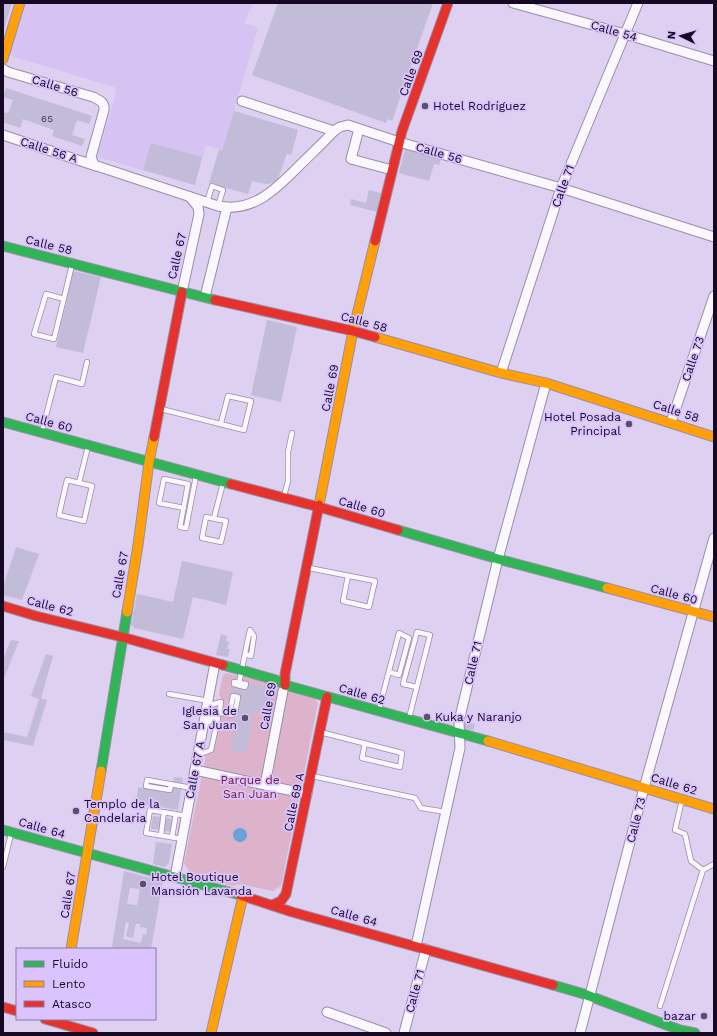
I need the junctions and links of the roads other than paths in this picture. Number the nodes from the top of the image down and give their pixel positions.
1 (20, 3) edge
2 (448, 3) edge
3 (514, 3) edge
4 (638, 3) edge
5 (625, 34) junction
6 (3, 59) edge
7 (714, 61) edge
8 (3, 69) edge
9 (242, 101) dead end
10 (359, 129) junction
11 (334, 131) junction
12 (3, 135) edge
13 (399, 142) junction
14 (94, 165) junction
15 (392, 170) junction
16 (561, 188) junction
17 (187, 195) junction
18 (207, 202) junction
19 (222, 207) junction
20 (714, 237) edge
21 (3, 246) edge
22 (72, 264) junction
23 (182, 292) junction
24 (714, 296) edge
25 (205, 297) junction
26 (64, 299) junction
27 (353, 331) junction
28 (87, 362) dead end
29 (501, 374) junction
30 (546, 383) junction
31 (159, 408) junction
32 (3, 422) edge
33 (671, 422) junction
34 (221, 423) junction
35 (42, 432) junction
36 (292, 432) dead end
37 (714, 436) edge
38 (88, 445) junction
39 (148, 462) junction
40 (196, 474) junction
41 (224, 482) junction
42 (79, 483) junction
43 (284, 497) junction
44 (320, 507) junction
45 (184, 508) junction
46 (214, 518) junction
47 (714, 538) edge
48 (498, 559) junction
49 (307, 568) junction
50 (348, 576) junction
51 (3, 606) edge
52 (693, 611) junction
53 (714, 617) edge
54 (122, 637) junction
55 (245, 654) junction
56 (215, 664) junction
57 (241, 671) junction
58 (389, 672) junction
59 (239, 683) dead end
60 (417, 687) junction
61 (284, 688) junction
62 (169, 694) dead end
63 (327, 697) junction
64 (379, 711) junction
65 (232, 712) dead end
66 (206, 713) junction
67 (409, 719) junction
68 (320, 732) junction
69 (460, 732) junction
70 (365, 743) junction
71 (198, 755) junction
72 (195, 770) junction
73 (311, 776) junction
74 (171, 784) junction
75 (265, 785) junction
76 (192, 788) junction
77 (644, 788) junction
78 (307, 794) junction
79 (683, 800) junction
80 (714, 809) edge
81 (164, 812) junction
82 (446, 812) junction
83 (176, 814) junction
84 (187, 816) junction
85 (7, 831) edge
86 (161, 835) junction
87 (172, 837) junction
88 (182, 839) junction
89 (86, 853) junction
90 (714, 864) edge
91 (3, 867) edge
92 (703, 870) junction
93 (175, 876) junction
94 (243, 896) junction
95 (272, 905) junction
96 (416, 946) junction
97 (71, 948) edge
98 (426, 949) junction
99 (590, 996) junction
100 (660, 1006) dead end
101 (3, 1007) edge
102 (16, 1011) edge
103 (327, 1012) dead end
104 (60, 1021) edge
105 (682, 1032) edge
106 (57, 1033) edge
107 (93, 1033) edge
108 (211, 1033) edge
109 (386, 1033) edge
110 (404, 1033) edge
111 (580, 1033) edge
112 (695, 1033) edge

1 - 6 main road
2 - 13 main road, Calle 69
3 - 5 street, Calle 54
4 - 5 street, Calle 71
5 - 7 street, Calle 54
5 - 16 street, Calle 71
8 - 14 street, Calle 56
9 - 11 street
10 - 11 street, Calle 56
10 - 13 street, Calle 56
10 - 15 street
11 - 19 street
12 - 14 street, Calle 56 A
13 - 15 main road, Calle 69
13 - 16 street, Calle 56
14 - 17 street
15 - 27 main road, Calle 69
16 - 20 street, Calle 56
16 - 29 street, Calle 71
17 - 18 street
17 - 23 street, Calle 67
18 - 19 street
18 - 19 lane
19 - 25 street
21 - 22 main road, Calle 58
22 - 23 main road, Calle 58
22 - 26 lane
23 - 25 main road, Calle 58
23 - 31 main road, Calle 67
24 - 33 street, Calle 73
25 - 27 main road, Calle 58
26 - 26 lane
27 - 29 main road, Calle 58
27 - 44 main road, Calle 69
28 - 35 lane
29 - 30 main road, Calle 58
30 - 33 main road, Calle 58
30 - 48 street, Calle 71
31 - 34 lane
31 - 39 main road, Calle 67
32 - 35 main road, Calle 60
33 - 37 main road, Calle 58
34 - 34 lane
35 - 38 main road, Calle 60
36 - 43 lane
38 - 39 main road, Calle 60
38 - 42 lane
39 - 40 main road, Calle 60
39 - 54 main road, Calle 67
40 - 41 main road, Calle 60
40 - 45 lane
41 - 43 main road, Calle 60
41 - 46 lane
42 - 42 lane
43 - 44 main road, Calle 60
44 - 48 main road, Calle 60
44 - 49 main road, Calle 69
45 - 45 lane
46 - 46 lane
47 - 52 street, Calle 73
48 - 52 main road, Calle 60
48 - 69 street, Calle 71
49 - 50 lane
49 - 61 main road, Calle 69
50 - 50 lane
51 - 54 main road, Calle 62
52 - 53 main road, Calle 60
52 - 77 street, Calle 73
54 - 56 main road, Calle 62
54 - 89 main road, Calle 67
55 - 55 lane
55 - 57 lane
56 - 57 main road, Calle 62
56 - 66 street, Calle 67 A
57 - 59 lane
57 - 61 main road, Calle 62
58 - 58 lane
58 - 64 lane
60 - 60 lane
60 - 67 lane
61 - 63 main road, Calle 62
61 - 75 street, Calle 69
62 - 66 lane
63 - 64 main road, Calle 62
63 - 68 main road, Calle 69 A
64 - 67 main road, Calle 62
65 - 66 lane
66 - 71 street, Calle 67 A
66 - 71 lane
67 - 69 main road, Calle 62
68 - 70 lane
68 - 73 main road, Calle 69 A
69 - 77 main road, Calle 62
69 - 82 street, Calle 71
70 - 70 lane
71 - 72 street, Calle 67 A
72 - 75 street
72 - 76 street, Calle 67 A
73 - 78 main road, Calle 69 A
73 - 82 lane
74 - 74 lane
74 - 76 lane
75 - 78 street
76 - 84 street, Calle 67 A
77 - 79 main road, Calle 62
77 - 99 street, Calle 73
78 - 95 main road, Calle 69 A
79 - 80 main road, Calle 62
79 - 92 lane
81 - 83 lane
81 - 86 lane
81 - 86 lane
82 - 96 street, Calle 71
83 - 84 lane
83 - 87 lane
84 - 88 street, Calle 67 A
85 - 89 main road, Calle 64
85 - 91 lane
86 - 87 lane
87 - 88 lane
88 - 93 street, Calle 67 A
89 - 93 main road, Calle 64
89 - 97 main road, Calle 67
90 - 92 lane
92 - 100 lane
93 - 94 main road, Calle 64
94 - 95 main road, Calle 64
94 - 108 main road
95 - 96 main road, Calle 64
96 - 98 main road, Calle 64
98 - 99 main road, Calle 64
98 - 110 street, Calle 71
99 - 105 main road, Calle 64
99 - 111 street, Calle 73
101 - 102 main road
103 - 109 street
104 - 106 main road
104 - 107 main road
105 - 112 main road, Calle 64

